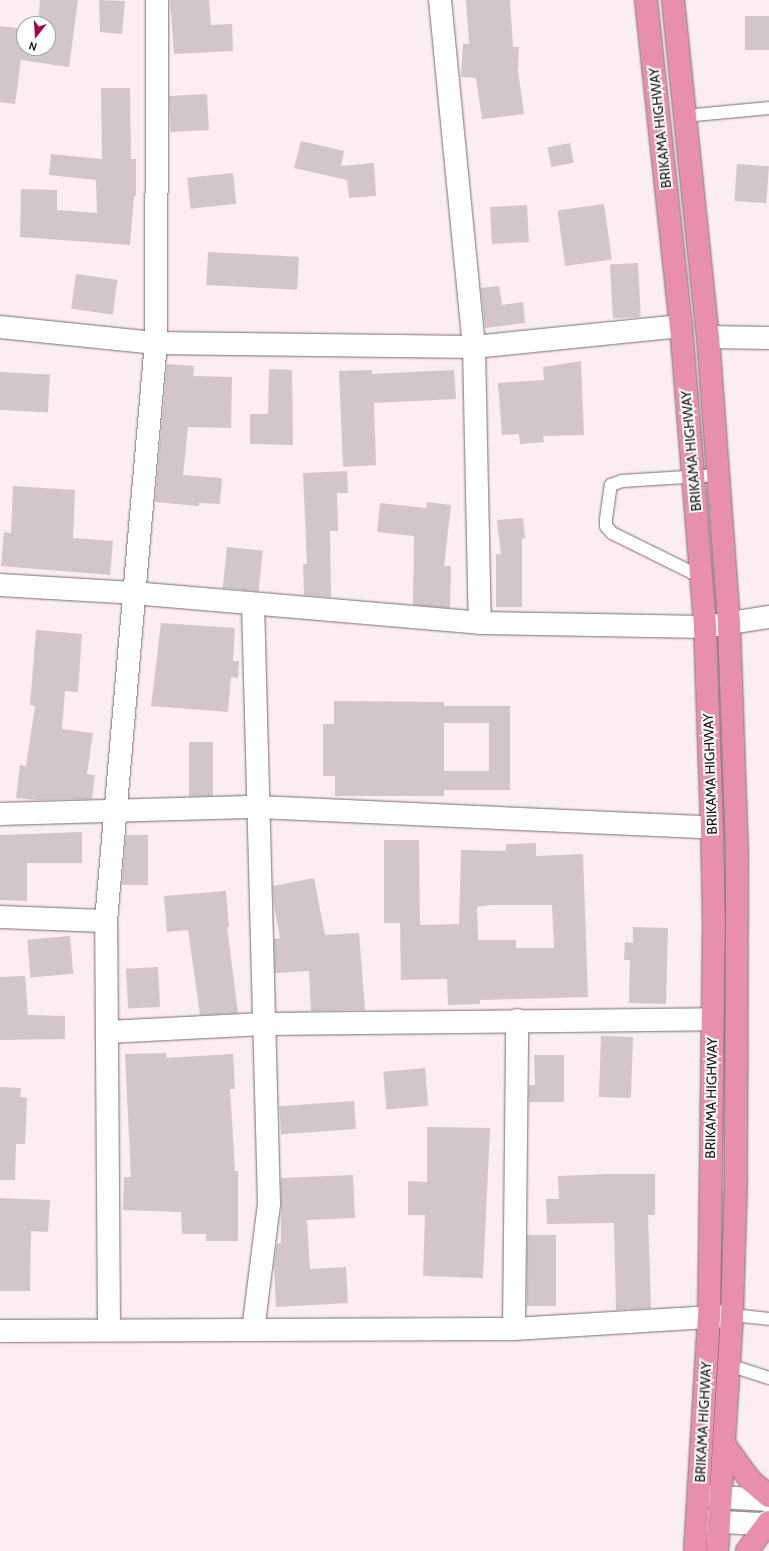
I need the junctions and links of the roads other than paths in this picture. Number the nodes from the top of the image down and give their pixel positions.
1 (157, 0) edge
2 (440, 0) edge
3 (646, 0) edge
4 (673, 0) edge
5 (769, 108) edge
6 (685, 116) junction
7 (681, 326) junction
8 (0, 327) edge
9 (708, 337) junction
10 (769, 338) edge
11 (156, 343) junction
12 (474, 347) junction
13 (718, 475) junction
14 (693, 476) junction
15 (701, 577) junction
16 (0, 585) edge
17 (134, 593) junction
18 (253, 604) junction
19 (769, 617) edge
20 (480, 623) junction
21 (729, 625) junction
22 (705, 627) junction
23 (258, 807) junction
24 (113, 812) junction
25 (0, 814) edge
26 (712, 828) junction
27 (0, 917) edge
28 (106, 920) junction
29 (712, 1019) junction
30 (517, 1020) junction
31 (264, 1024) junction
32 (108, 1032) junction
33 (732, 1315) junction
34 (708, 1316) junction
35 (769, 1319) edge
36 (514, 1329) junction
37 (109, 1330) junction
38 (253, 1330) junction
39 (0, 1331) edge
40 (729, 1365) junction
41 (769, 1378) edge
42 (724, 1444) junction
43 (699, 1496) junction
44 (769, 1496) edge
45 (721, 1497) junction
46 (769, 1500) edge
47 (697, 1521) junction
48 (769, 1521) edge
49 (719, 1523) junction
50 (694, 1551) edge
51 (717, 1551) edge
52 (747, 1551) edge

1 - 11 street
2 - 12 street
3 - 7 highway, BRIKAMA HIGHWAY
4 - 6 highway, BRIKAMA HIGHWAY
5 - 6 lane
6 - 9 highway, BRIKAMA HIGHWAY
7 - 12 street
7 - 14 highway, BRIKAMA HIGHWAY
8 - 11 street
9 - 10 street
9 - 13 highway, BRIKAMA HIGHWAY
11 - 12 street
11 - 17 street
12 - 20 street
13 - 14 lane
13 - 21 highway, BRIKAMA HIGHWAY
14 - 15 highway, BRIKAMA HIGHWAY
14 - 15 lane
15 - 22 highway, BRIKAMA HIGHWAY
16 - 17 street
17 - 18 street
17 - 24 street
18 - 20 street
18 - 23 street
19 - 21 street
20 - 22 street
21 - 22 street
21 - 33 highway, BRIKAMA HIGHWAY
22 - 26 highway, BRIKAMA HIGHWAY
23 - 24 street
23 - 26 street
23 - 31 street
24 - 25 street
24 - 28 street
26 - 29 highway, BRIKAMA HIGHWAY
27 - 28 street
28 - 32 street
29 - 30 street
29 - 34 highway, BRIKAMA HIGHWAY
30 - 31 street
30 - 36 street
31 - 32 street
31 - 38 street
32 - 37 street
33 - 34 street
33 - 35 lane
33 - 40 highway, BRIKAMA HIGHWAY
34 - 36 street
34 - 43 highway, BRIKAMA HIGHWAY
36 - 38 street
37 - 38 street
37 - 39 street
40 - 41 lane
40 - 42 highway, BRIKAMA HIGHWAY
42 - 44 highway
42 - 45 highway, BRIKAMA HIGHWAY
43 - 45 street
43 - 47 highway, BRIKAMA HIGHWAY
45 - 46 street
45 - 49 highway, BRIKAMA HIGHWAY
47 - 49 street
47 - 50 highway, BRIKAMA HIGHWAY
48 - 49 street
48 - 52 highway
49 - 51 highway, BRIKAMA HIGHWAY

